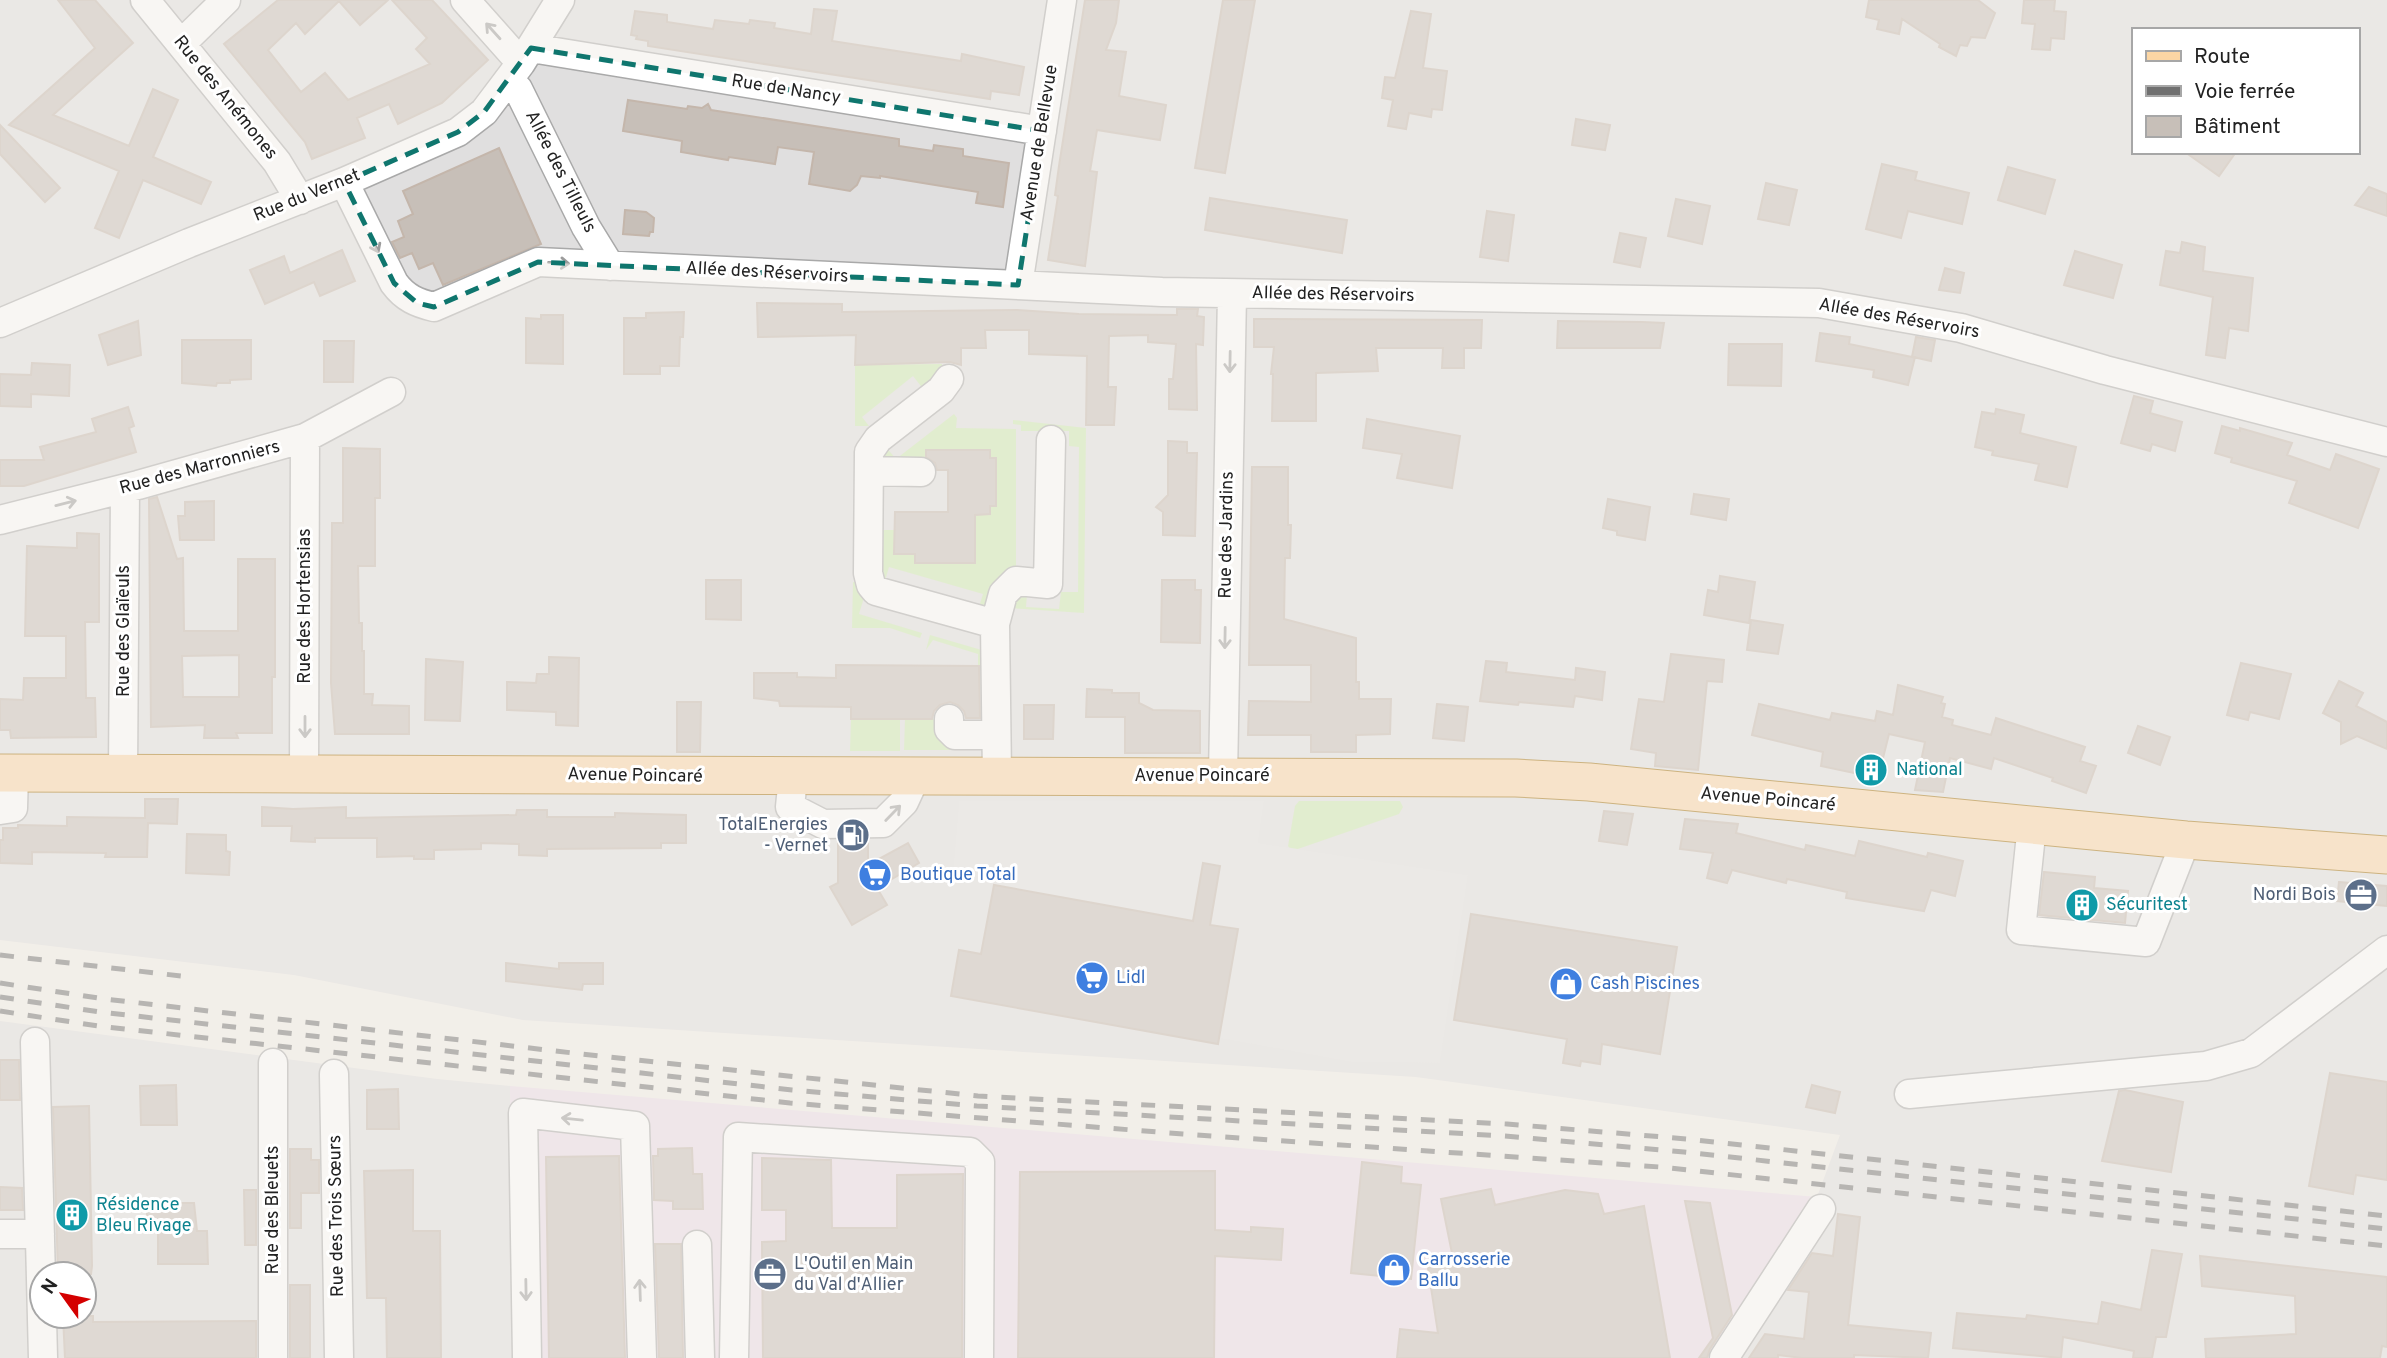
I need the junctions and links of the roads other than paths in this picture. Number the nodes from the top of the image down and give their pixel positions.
1 (145, 0) edge
2 (226, 0) edge
3 (465, 0) edge
4 (560, 0) edge
5 (1062, 0) edge
6 (181, 44) junction
7 (520, 64) junction
8 (1042, 131) junction
9 (344, 181) junction
10 (300, 200) junction
11 (610, 265) junction
12 (1018, 285) junction
13 (1232, 294) junction
14 (0, 323) edge
15 (949, 379) dead end
16 (391, 392) dead end
17 (305, 438) junction
18 (1051, 440) dead end
19 (2387, 442) edge
20 (869, 471) junction
21 (921, 472) dead end
22 (125, 489) junction
23 (0, 520) edge
24 (995, 624) junction
25 (949, 719) dead end
26 (996, 735) junction
27 (304, 773) junction
28 (5, 774) edge
29 (123, 774) junction
30 (997, 776) junction
31 (1223, 776) junction
32 (0, 810) edge
33 (2032, 825) junction
34 (2186, 840) junction
35 (2387, 855) edge
36 (2387, 950) edge
37 (35, 1042) dead end
38 (273, 1063) dead end
39 (334, 1074) dead end
40 (1909, 1094) dead end
41 (1821, 1209) dead end
42 (0, 1234) edge
43 (40, 1234) junction
44 (697, 1245) dead end
45 (43, 1358) edge
46 (273, 1358) edge
47 (339, 1358) edge
48 (527, 1358) edge
49 (642, 1358) edge
50 (700, 1358) edge
51 (734, 1358) edge
52 (979, 1358) edge
53 (1724, 1358) edge

1 - 6 street, Rue des Anémones
2 - 6 street
7 -> 3 street, Allée des Tilleuls
4 - 7 street, Rue du Vernet
5 - 8 street, Avenue de Bellevue
6 - 10 street, Rue des Anémones
7 - 8 street, Rue de Nancy
7 - 9 street, Rue du Vernet
7 - 11 street, Allée des Tilleuls
8 - 12 street, Avenue de Bellevue
9 - 10 street, Rue du Vernet
9 -> 11 street, Allée des Réservoirs
10 - 14 street, Rue du Vernet
11 - 12 street, Allée des Réservoirs
12 - 13 street, Allée des Réservoirs
13 - 19 street, Allée des Réservoirs
13 -> 31 street, Rue des Jardins
15 - 20 street
16 - 17 street, Rue des Marronniers
17 - 22 street, Rue des Marronniers
17 -> 27 street, Rue des Hortensias
18 - 24 street
20 - 21 street
20 - 24 street
23 -> 22 street, Rue des Marronniers
22 - 29 street, Rue des Glaïeuls
24 - 26 street
25 - 26 street
26 - 30 street
27 - 29 main road, Avenue Poincaré
27 - 30 main road, Avenue Poincaré
28 - 29 main road, Avenue Poincaré
28 - 32 street, Avenue Poincaré
30 - 31 main road, Avenue Poincaré
31 - 33 main road, Avenue Poincaré
33 - 34 main road, Avenue Poincaré
33 - 34 street
34 - 35 main road, Avenue Poincaré
36 - 40 street
37 - 43 street
38 - 46 street, Rue des Bleuets
39 - 47 street, Rue des Trois Sœurs
41 - 53 street
42 - 43 street
43 - 45 street
44 - 50 street
49 -> 48 street
51 - 52 street

